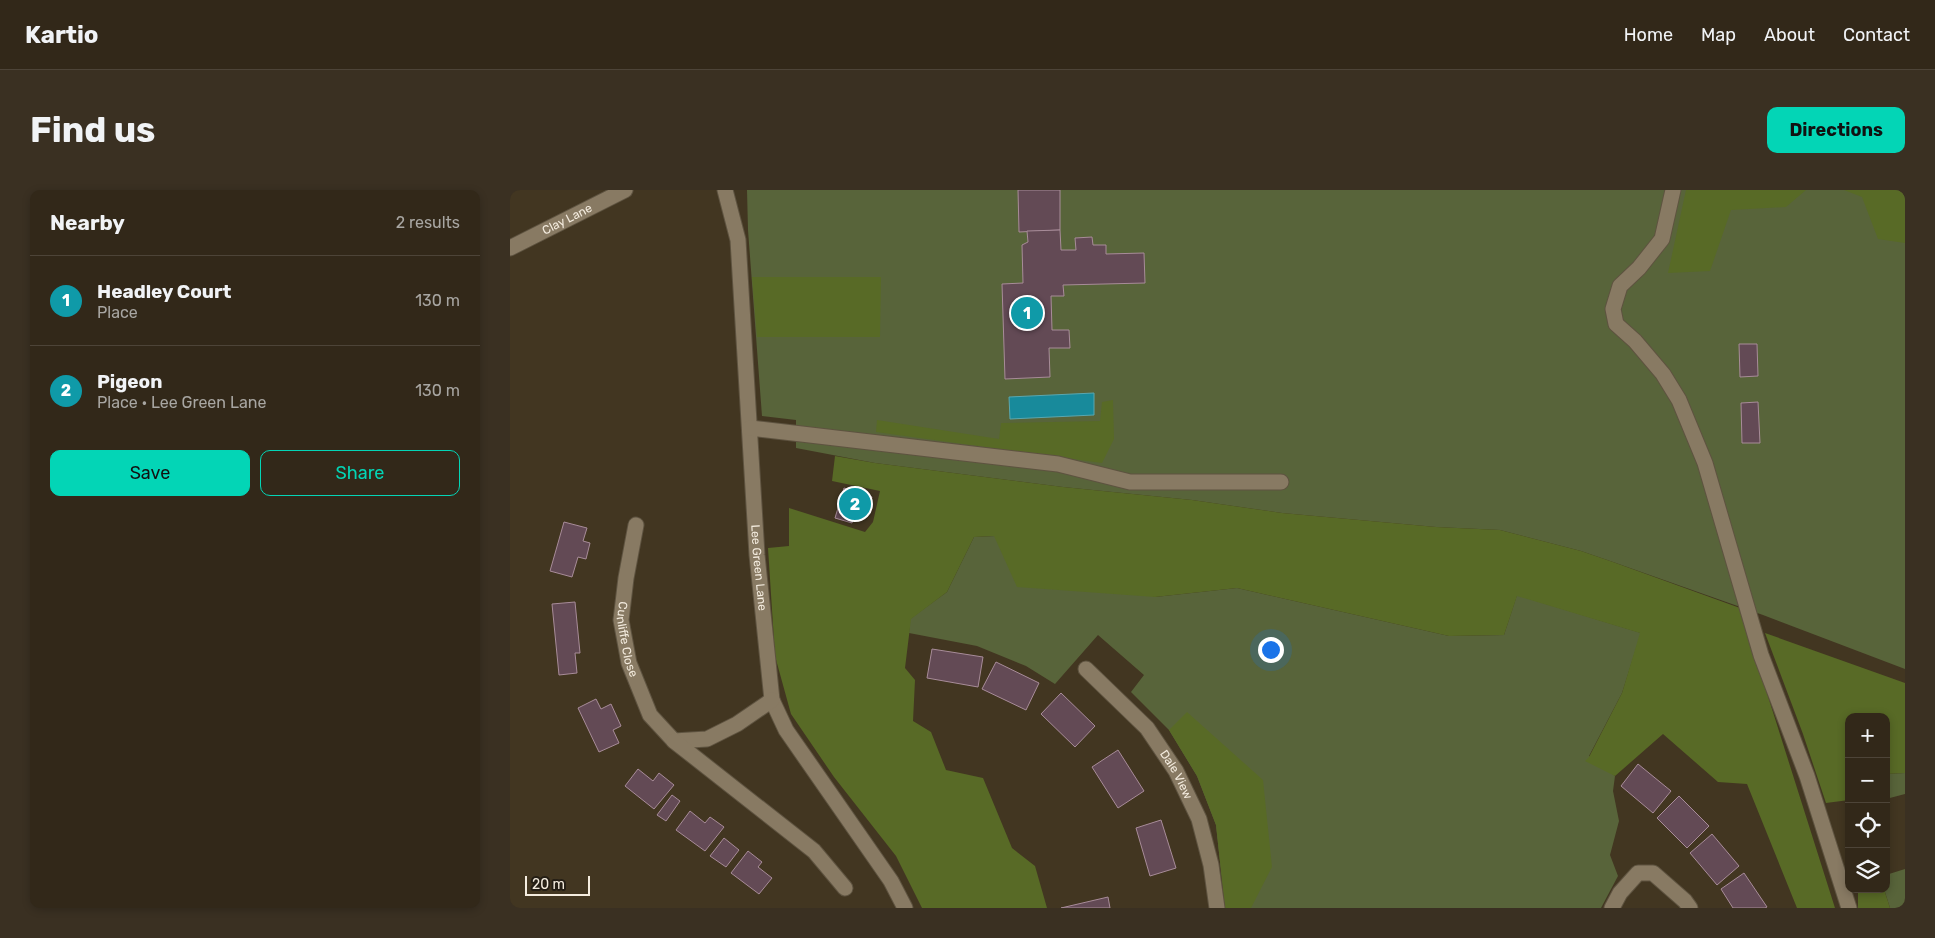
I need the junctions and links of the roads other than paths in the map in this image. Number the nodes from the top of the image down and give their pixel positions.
1 (625, 190) edge
2 (725, 190) edge
3 (1673, 190) edge
4 (510, 248) edge
5 (750, 428) junction
6 (1281, 482) dead end
7 (636, 525) dead end
8 (1086, 669) dead end
9 (772, 700) junction
10 (674, 741) junction
11 (845, 888) dead end
12 (905, 908) edge
13 (1217, 908) edge
14 (1612, 908) edge
15 (1690, 908) edge
16 (1849, 908) edge

1 - 4 street, Clay Lane
2 - 5 street, Lee Green Lane
3 - 16 street
5 - 6 street
5 - 9 street, Lee Green Lane
7 - 10 street, Cunliffe Close
8 - 13 street, Dale View
9 - 10 street
9 - 12 street, Lee Green Lane
10 - 11 street, Cunliffe Close
14 - 15 street

